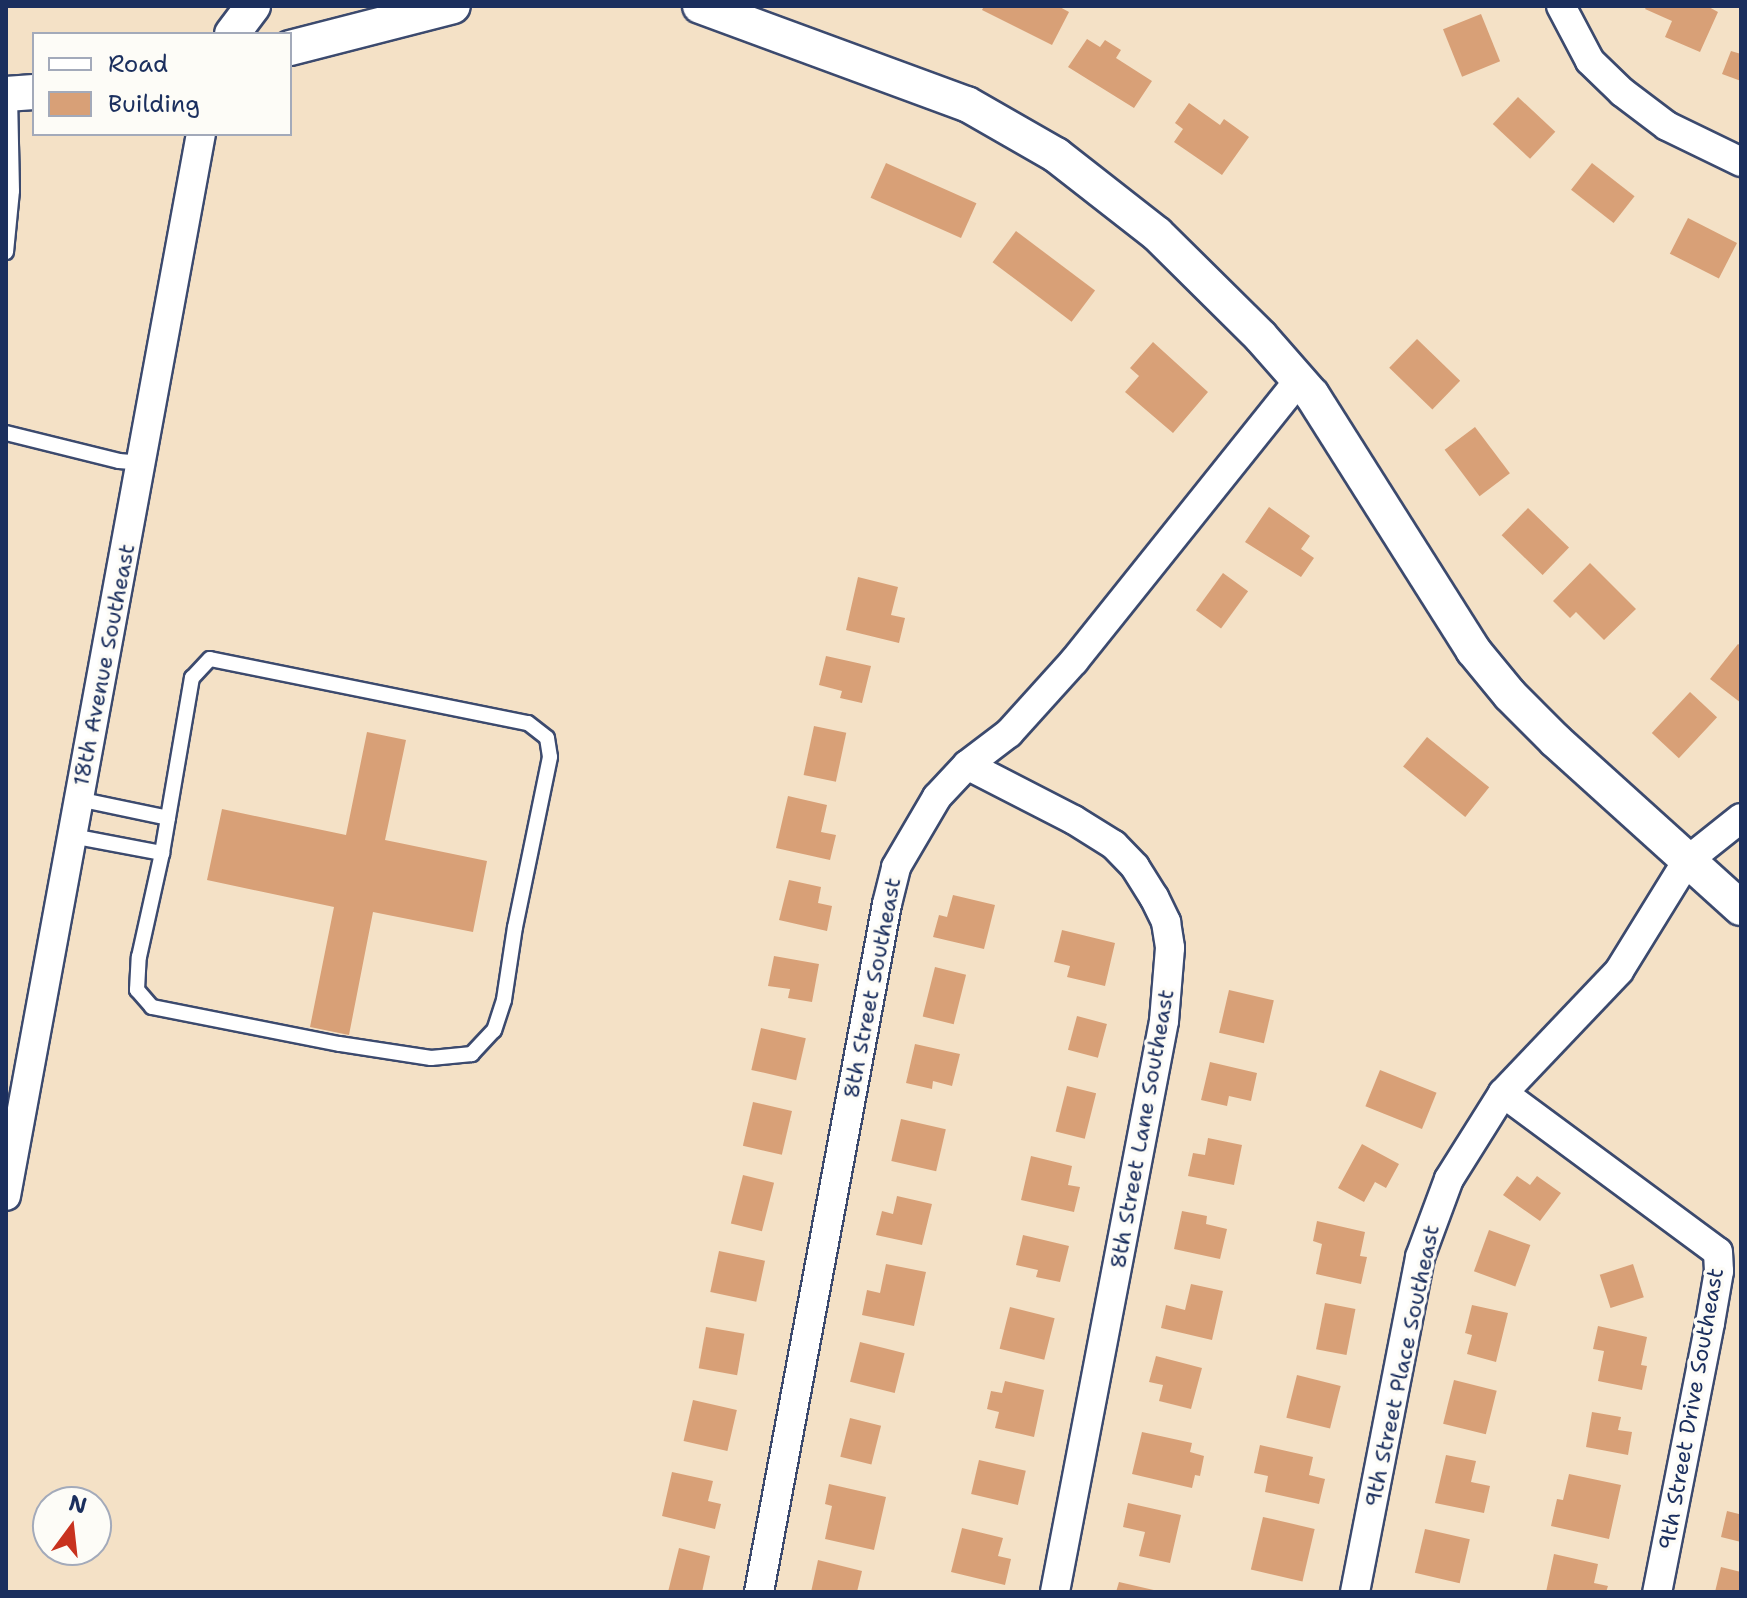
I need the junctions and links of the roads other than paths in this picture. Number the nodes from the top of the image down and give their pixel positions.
1 (253, 6) edge
2 (453, 6) edge
3 (700, 6) edge
4 (1561, 6) edge
5 (234, 32) edge
6 (292, 47) edge
7 (17, 93) edge
8 (201, 136) edge
9 (1741, 162) edge
10 (6, 252) edge
11 (1299, 380) junction
12 (6, 433) edge
13 (143, 463) junction
14 (967, 765) junction
15 (78, 799) junction
16 (168, 818) junction
17 (1741, 818) edge
18 (72, 836) junction
19 (162, 853) junction
20 (1687, 861) junction
21 (1741, 908) edge
22 (1503, 1093) junction
23 (6, 1196) edge
24 (759, 1592) edge
25 (1055, 1592) edge
26 (1355, 1592) edge
27 (1657, 1592) edge

1 - 5 street
2 - 6 street
3 - 11 street
4 - 9 street
7 - 10 lane
8 - 13 street, 18th Avenue Southeast
11 - 14 street, 8th Street Southeast
11 - 20 street
12 - 13 lane
13 - 15 street, 18th Avenue Southeast
14 - 24 street, 8th Street Southeast
14 - 25 street, 8th Street Lane Southeast
15 - 16 lane
15 - 18 street, 18th Avenue Southeast
16 - 19 lane
16 - 19 lane
17 - 20 street, 9th Street Place Southeast
18 - 19 lane
18 - 23 street, 18th Avenue Southeast
20 - 21 street
20 - 22 street, 9th Street Place Southeast
22 - 26 street, 9th Street Place Southeast
22 - 27 street, 9th Street Drive Southeast

